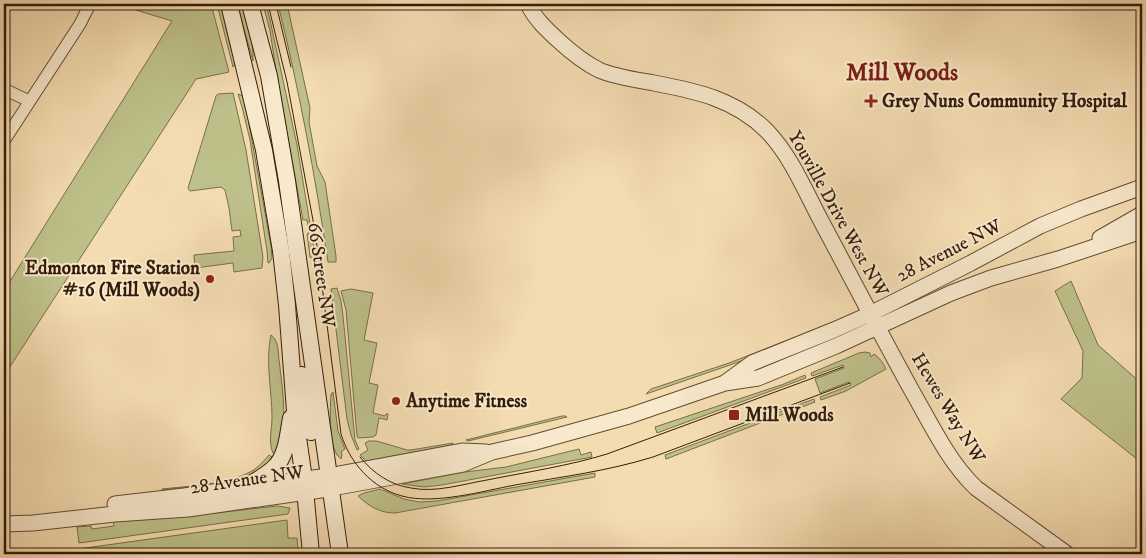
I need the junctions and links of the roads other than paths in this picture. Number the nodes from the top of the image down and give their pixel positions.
1 (90, 4) edge
2 (229, 4) edge
3 (250, 4) edge
4 (528, 4) edge
5 (4, 88) edge
6 (29, 101) junction
7 (4, 141) edge
8 (1142, 187) edge
9 (1142, 214) edge
10 (1142, 231) edge
11 (1072, 254) junction
12 (873, 320) junction
13 (290, 340) junction
14 (294, 401) junction
15 (318, 484) junction
16 (244, 488) junction
17 (4, 519) edge
18 (4, 524) edge
19 (311, 554) edge
20 (329, 554) edge
21 (340, 554) edge
22 (1067, 554) edge

1 - 6 street
2 - 13 main road, 66 Street NW
3 - 15 main road, 66 Street NW
4 - 12 street, Youville Drive West NW
5 - 6 street
6 - 7 street
8 - 12 street, 28 Avenue NW
9 - 11 street
10 - 11 street, 28 Avenue NW
11 - 12 street, 28 Avenue NW
12 - 15 street, 28 Avenue NW
12 - 22 street, Hewes Way NW
13 - 14 main road, 66 Street NW
13 - 15 main road
14 - 15 main road, 66 Street NW
14 - 16 main road
15 - 16 street, 28 Avenue NW
15 - 18 street, 28 Avenue NW
15 - 19 main road, 66 Street NW
15 - 20 main road
15 - 21 main road, 66 Street NW
16 - 17 street, 28 Avenue NW

